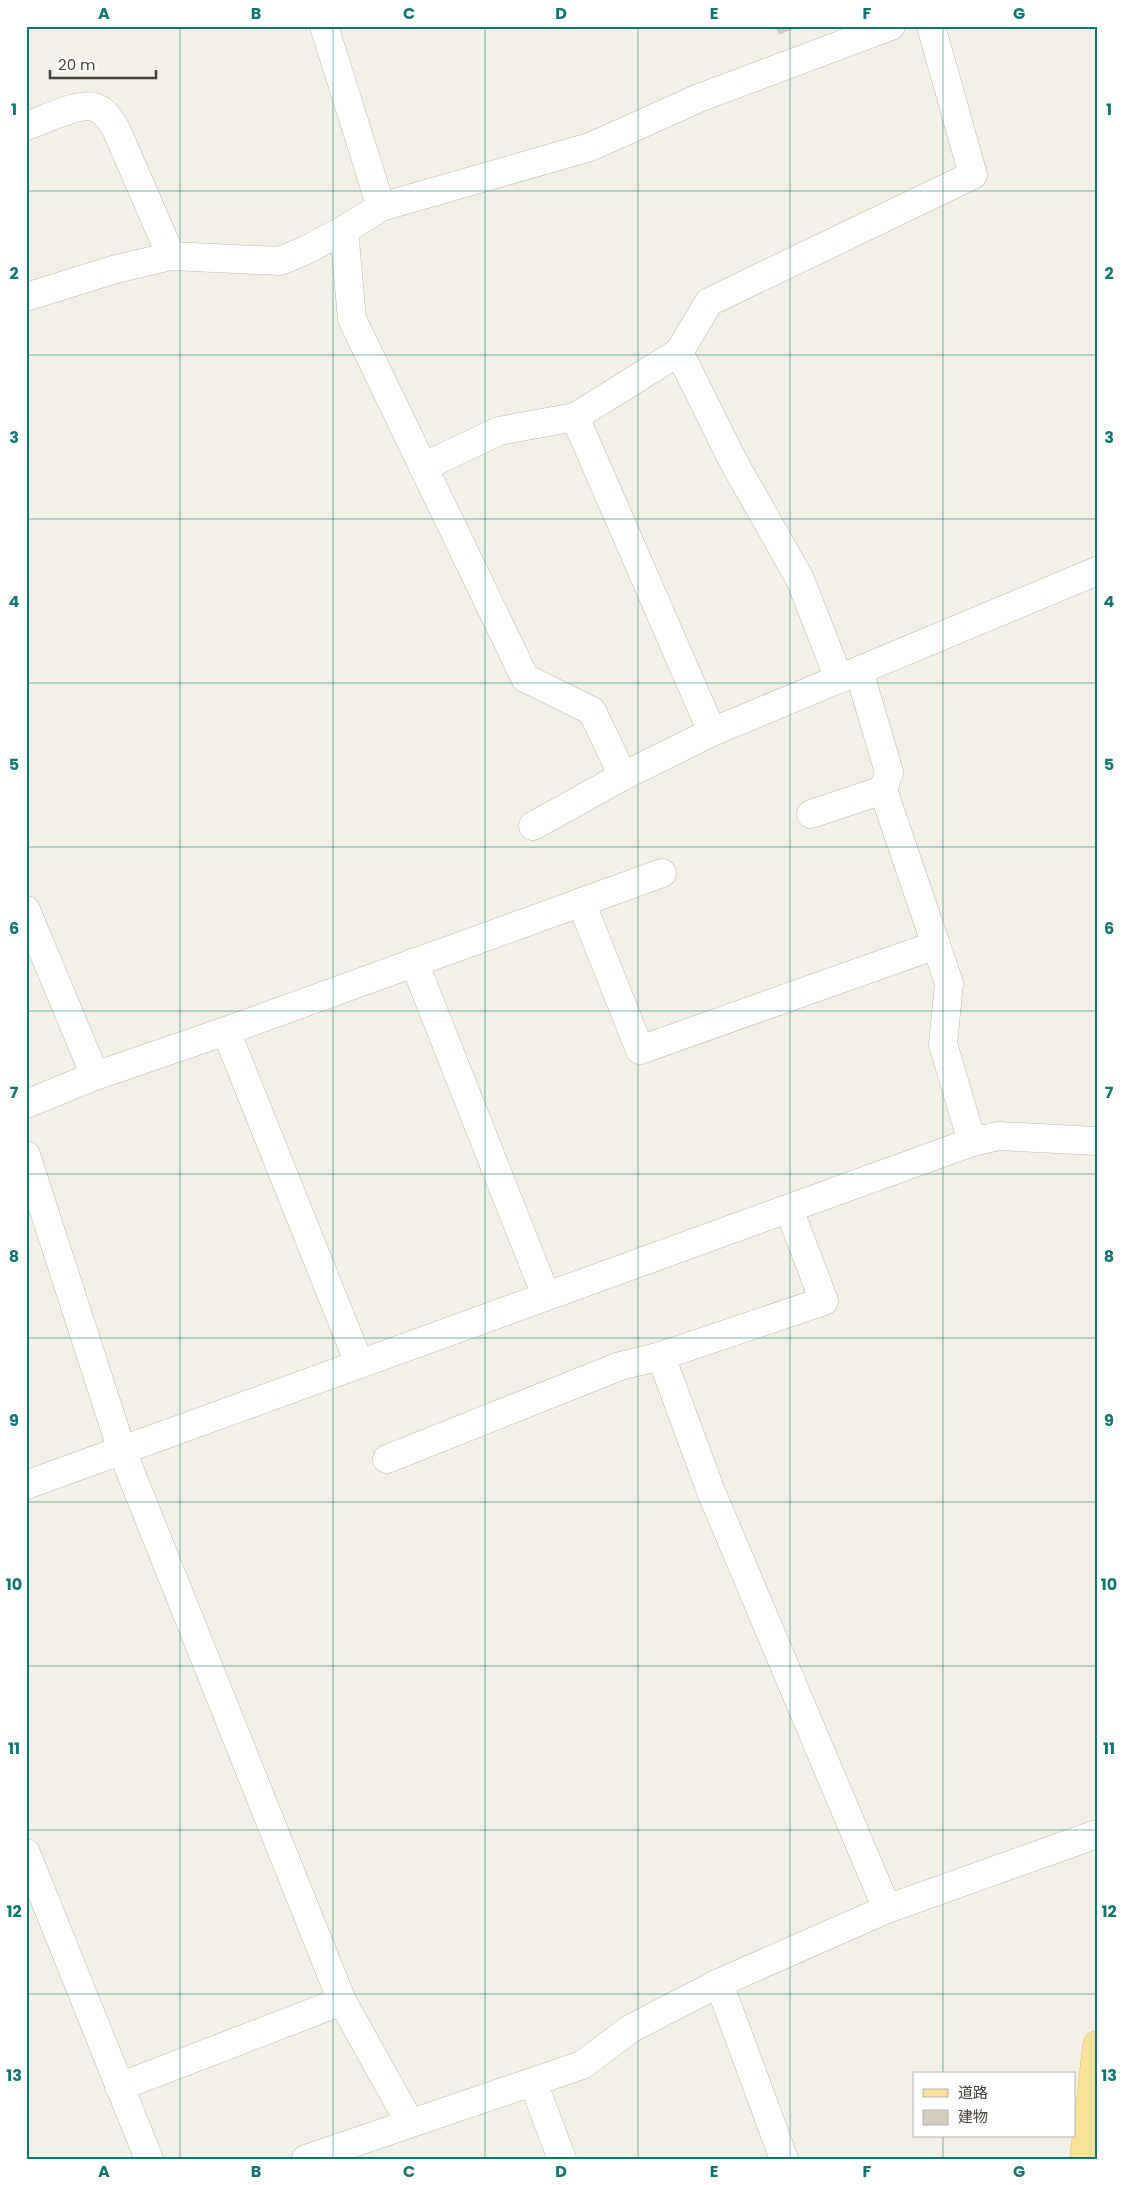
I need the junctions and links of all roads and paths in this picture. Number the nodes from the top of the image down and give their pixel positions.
1 (324, 26) edge
2 (890, 26) edge
3 (931, 26) edge
4 (26, 126) edge
5 (381, 207) junction
6 (344, 230) junction
7 (171, 256) junction
8 (26, 297) edge
9 (679, 352) junction
10 (575, 417) junction
11 (423, 467) junction
12 (1097, 571) edge
13 (849, 675) junction
14 (712, 732) junction
15 (623, 776) junction
16 (883, 790) junction
17 (811, 814) dead end
18 (533, 826) dead end
19 (662, 872) dead end
20 (582, 902) junction
21 (26, 910) edge
22 (936, 945) junction
23 (414, 962) junction
24 (226, 1031) junction
25 (95, 1076) junction
26 (26, 1104) edge
27 (1097, 1141) edge
28 (972, 1142) junction
29 (26, 1155) edge
30 (789, 1209) junction
31 (546, 1296) junction
32 (661, 1356) junction
33 (359, 1363) junction
34 (122, 1451) junction
35 (387, 1460) dead end
36 (26, 1485) edge
37 (1097, 1834) edge
38 (26, 1853) edge
39 (887, 1909) junction
40 (718, 1982) junction
41 (342, 2000) junction
42 (1097, 2045) edge
43 (533, 2082) junction
44 (119, 2087) junction
45 (410, 2123) junction
46 (149, 2159) edge
47 (306, 2159) edge
48 (562, 2159) edge
49 (784, 2159) edge
50 (1084, 2159) edge

1 - 5 street
2 - 5 street
3 - 9 street
4 - 7 street
5 - 6 street
6 - 7 street
6 - 11 street
7 - 8 street
9 - 10 street
9 - 13 street
10 - 11 street
10 - 14 street
11 - 15 street
12 - 13 street
13 - 14 street
13 - 16 street
14 - 15 street
15 - 18 street
16 - 17 street
16 - 22 street
19 - 20 street
20 - 22 street
20 - 23 street
21 - 25 street
22 - 28 street
23 - 24 street
23 - 31 street
24 - 25 street
24 - 33 street
25 - 26 street
27 - 28 street
28 - 30 street
29 - 34 street
30 - 31 street
30 - 32 street
31 - 33 street
32 - 35 street
32 - 39 street
33 - 34 street
34 - 36 street
34 - 41 street
37 - 39 street
38 - 44 street
39 - 40 street
40 - 43 street
40 - 49 street
41 - 44 street
41 - 45 street
42 - 50 main road
43 - 45 street
43 - 48 street
44 - 46 street
45 - 47 street

